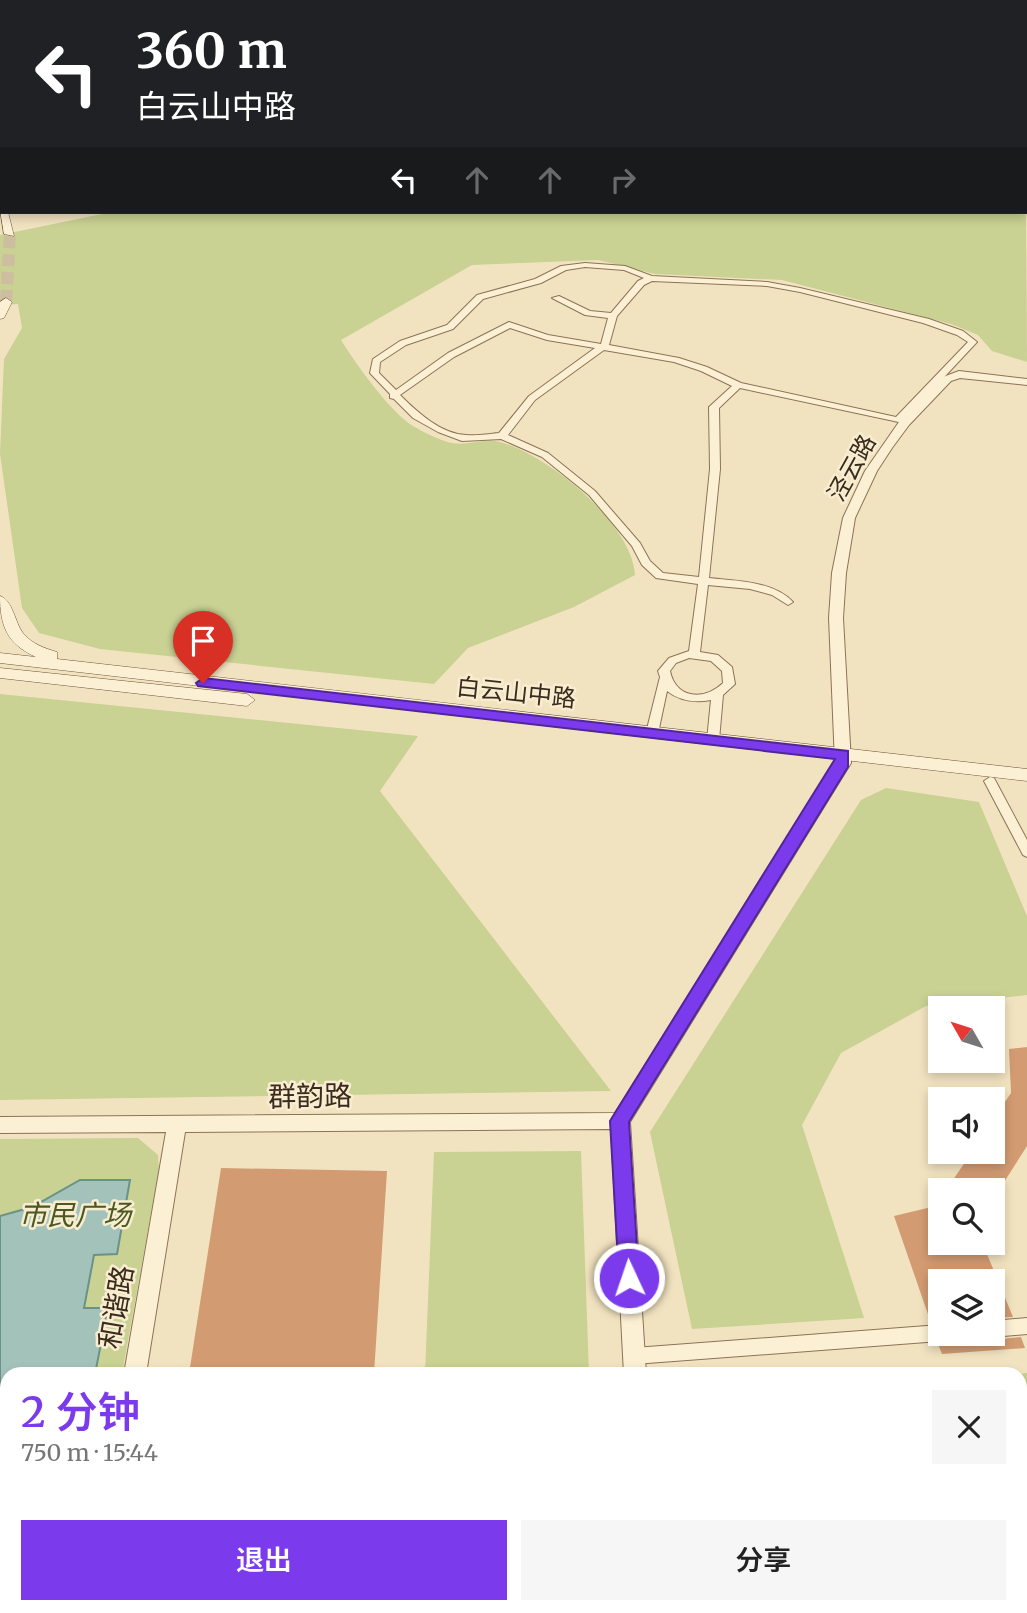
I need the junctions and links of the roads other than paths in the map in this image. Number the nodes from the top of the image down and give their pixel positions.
1 (5, 214) edge
2 (10, 234) tunnel mouth
3 (651, 278) junction
4 (556, 298) dead end
5 (6, 302) dead end
6 (0, 315) edge
7 (613, 316) junction
8 (605, 345) junction
9 (1027, 382) edge
10 (737, 385) junction
11 (393, 396) junction
12 (902, 421) junction
13 (502, 436) junction
14 (701, 582) junction
15 (0, 601) edge
16 (788, 602) dead end
17 (694, 654) junction
18 (0, 658) edge
19 (0, 673) edge
20 (151, 677) junction
21 (664, 678) junction
22 (717, 695) junction
23 (652, 733) junction
24 (713, 740) junction
25 (843, 759) junction
26 (1027, 775) edge
27 (990, 781) junction
28 (1027, 787) edge
29 (1027, 852) edge
30 (620, 1121) junction
31 (0, 1125) edge
32 (177, 1126) junction
33 (1027, 1326) edge
34 (1005, 1328) edge
35 (928, 1334) edge
36 (634, 1365) edge
37 (136, 1367) edge

1 - 2 main road
3 - 7 street
3 - 11 street
3 - 12 street
4 - 7 street
5 - 6 main road
7 - 8 street
8 - 10 street
8 - 11 street
8 - 13 street
9 - 12 street, 泾云路
10 - 12 street
10 - 14 street
11 - 13 street
12 - 25 street, 泾云路
13 - 14 street
14 - 16 street
14 - 17 street
15 - 20 main road
17 - 21 street
17 - 22 street
18 - 20 main road, 白云山中路
19 - 25 main road, 白云山中路
20 - 23 main road, 白云山中路
21 - 22 street
21 - 23 street
22 - 24 street
23 - 24 main road, 白云山中路
24 - 25 main road, 白云山中路
25 - 26 main road, 白云山中路
25 - 27 main road, 白云山中路
25 - 30 street
27 - 28 main road, 白云山中路
27 - 29 street
30 - 32 street, 群韵路
30 - 36 street
31 - 32 street, 群韵路
32 - 37 street, 和谐路
33 - 34 street
35 - 36 street

